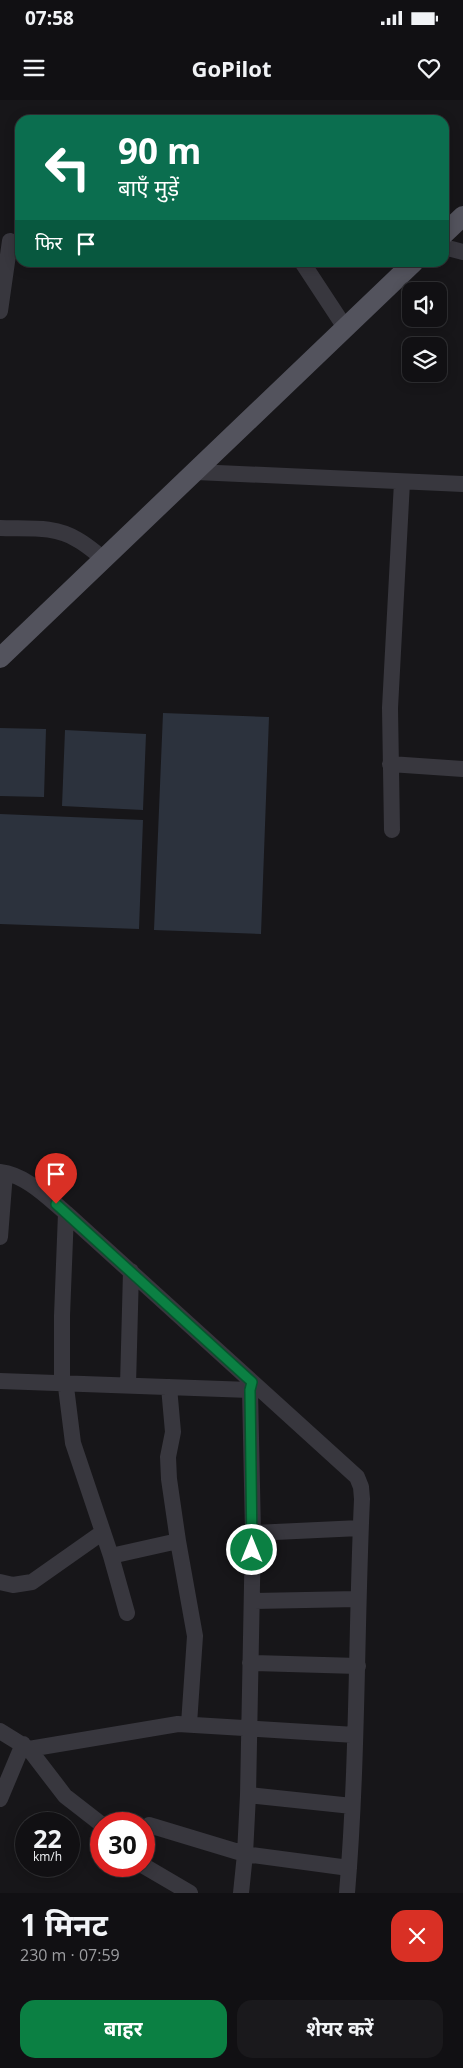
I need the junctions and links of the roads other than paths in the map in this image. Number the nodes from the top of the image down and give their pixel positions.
1 (463, 216) edge
2 (449, 229) edge
3 (10, 241) edge
4 (449, 248) edge
5 (463, 252) edge
6 (305, 267) edge
7 (409, 267) edge
8 (0, 311) edge
9 (346, 329) junction
10 (196, 472) junction
11 (402, 482) junction
12 (463, 484) edge
13 (0, 528) edge
14 (104, 559) junction
15 (0, 658) edge
16 (390, 764) junction
17 (463, 768) edge
18 (392, 830) dead end
19 (2, 1172) edge
20 (66, 1213) junction
21 (0, 1238) edge
22 (131, 1271) junction
23 (0, 1381) edge
24 (64, 1382) junction
25 (128, 1385) junction
26 (251, 1386) junction
27 (169, 1387) junction
28 (360, 1528) junction
29 (103, 1532) junction
30 (253, 1533) junction
31 (178, 1541) junction
32 (111, 1556) junction
33 (0, 1582) edge
34 (357, 1599) junction
35 (252, 1601) junction
36 (127, 1613) dead end
37 (250, 1664) junction
38 (358, 1666) junction
39 (189, 1724) junction
40 (248, 1727) junction
41 (0, 1732) edge
42 (355, 1735) junction
43 (26, 1746) junction
44 (248, 1795) junction
45 (0, 1799) edge
46 (352, 1806) junction
47 (90, 1815) edge
48 (155, 1828) edge
49 (245, 1854) junction
50 (349, 1868) junction
51 (155, 1872) edge
52 (190, 1893) edge
53 (241, 1893) edge
54 (347, 1893) edge

1 - 2 main road
3 - 8 street
4 - 5 street
6 - 9 street
7 - 9 main road
9 - 10 main road
10 - 11 street
10 - 14 main road
11 - 12 street
11 - 16 street
13 - 14 street
14 - 15 main road
16 - 17 street
16 - 18 street
19 - 20 street
19 - 21 street
20 - 22 street
20 - 24 street
22 - 25 street
22 - 26 street
23 - 24 street
24 - 25 street
24 - 29 street
25 - 27 street
26 - 27 street
26 - 28 street
26 - 30 street
27 - 31 street
28 - 30 street
28 - 34 street
29 - 32 street
29 - 33 street
30 - 35 street
31 - 32 street
31 - 39 street
32 - 36 street
34 - 35 street
34 - 38 street
35 - 37 street
37 - 38 street
37 - 40 street
38 - 42 street
39 - 40 street
39 - 43 street
40 - 42 street
40 - 44 street
41 - 43 street
42 - 46 street
43 - 45 street
43 - 47 street
44 - 46 street
44 - 49 street
46 - 50 street
48 - 49 street
49 - 50 street
49 - 53 street
50 - 54 street
51 - 52 street

